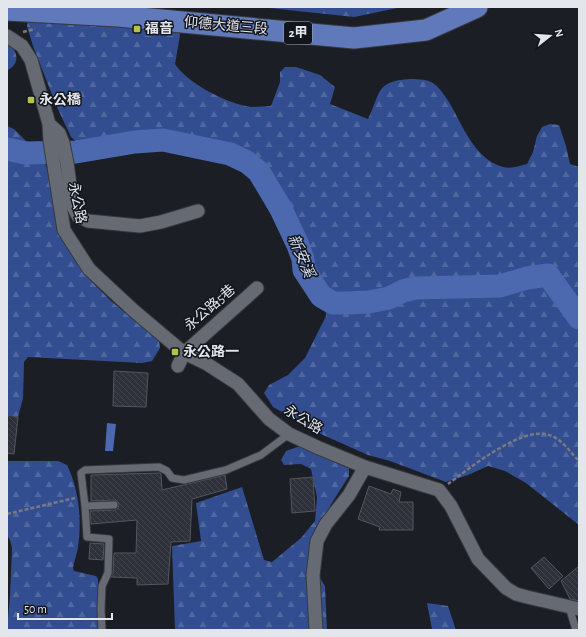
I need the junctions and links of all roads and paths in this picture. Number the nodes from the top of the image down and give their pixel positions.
1 (476, 7) edge
2 (7, 10) edge
3 (116, 11) edge
4 (7, 36) edge
5 (50, 124) junction
6 (198, 211) dead end
7 (257, 288) dead end
8 (184, 352) junction
9 (178, 366) dead end
10 (289, 434) junction
11 (579, 460) edge
12 (365, 467) junction
13 (439, 490) junction
14 (83, 496) junction
15 (114, 505) dead end
16 (85, 506) junction
17 (7, 514) edge
18 (574, 608) edge
19 (102, 630) edge
20 (316, 630) edge
21 (576, 630) edge

1 - 3 main road, 仰德大道三段 / 2甲
2 - 3 main road, 2甲
4 - 5 street
5 - 6 street
5 - 8 street, 永公路
7 - 8 street, 永公路5巷
8 - 9 street
8 - 10 street, 永公路
10 - 12 street, 永公路
10 - 14 lane
11 - 13 path
12 - 13 street, 永公路
12 - 20 street
13 - 18 street
14 - 16 lane
14 - 17 path
15 - 16 lane
16 - 19 lane
18 - 21 lane

